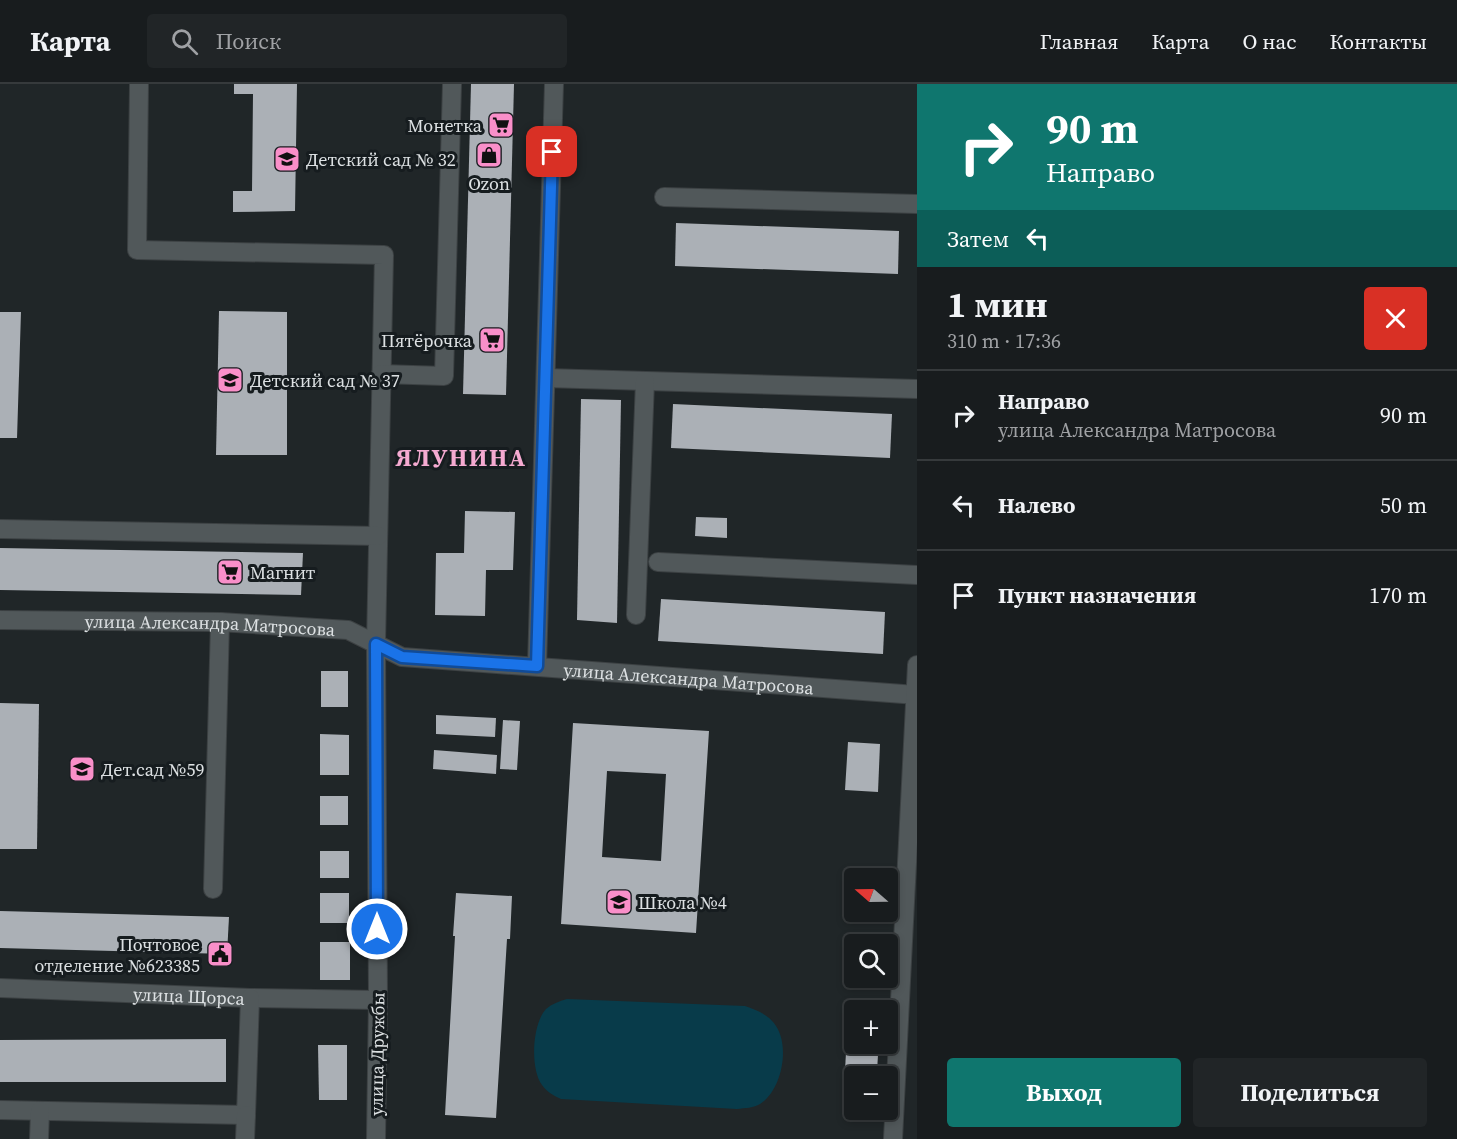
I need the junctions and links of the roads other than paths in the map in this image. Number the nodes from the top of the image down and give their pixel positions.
1 (139, 84) edge
2 (452, 84) edge
3 (554, 84) edge
4 (664, 197) dead end
5 (917, 204) edge
6 (381, 374) junction
7 (546, 378) junction
8 (645, 381) junction
9 (917, 389) edge
10 (0, 529) edge
11 (378, 536) junction
12 (658, 562) dead end
13 (917, 575) edge
14 (636, 615) dead end
15 (0, 620) edge
16 (220, 622) junction
17 (376, 644) junction
18 (537, 666) junction
19 (917, 666) edge
20 (916, 695) edge
21 (213, 889) dead end
22 (0, 988) edge
23 (250, 998) junction
24 (378, 1000) junction
25 (0, 1110) edge
26 (40, 1111) junction
27 (246, 1115) junction
28 (39, 1139) edge
29 (245, 1139) edge
30 (376, 1139) edge
31 (893, 1139) edge

1 - 6 street, улица Дружбы
2 - 6 street
3 - 7 street
4 - 5 street
6 - 11 street, улица Дружбы
7 - 8 street
7 - 18 street
8 - 9 street
8 - 14 street
10 - 11 street
11 - 17 street, улица Дружбы
12 - 13 street
15 - 16 street, улица Александра Матросова
16 - 17 street, улица Александра Матросова
16 - 21 street
17 - 18 street, улица Александра Матросова
17 - 24 street, улица Дружбы
18 - 20 street, улица Александра Матросова
19 - 20 street
20 - 31 street
22 - 23 street, улица Щорса
23 - 24 street, улица Щорса
23 - 27 street
24 - 30 street, улица Дружбы
25 - 26 street
26 - 27 street
26 - 28 street
27 - 29 street

